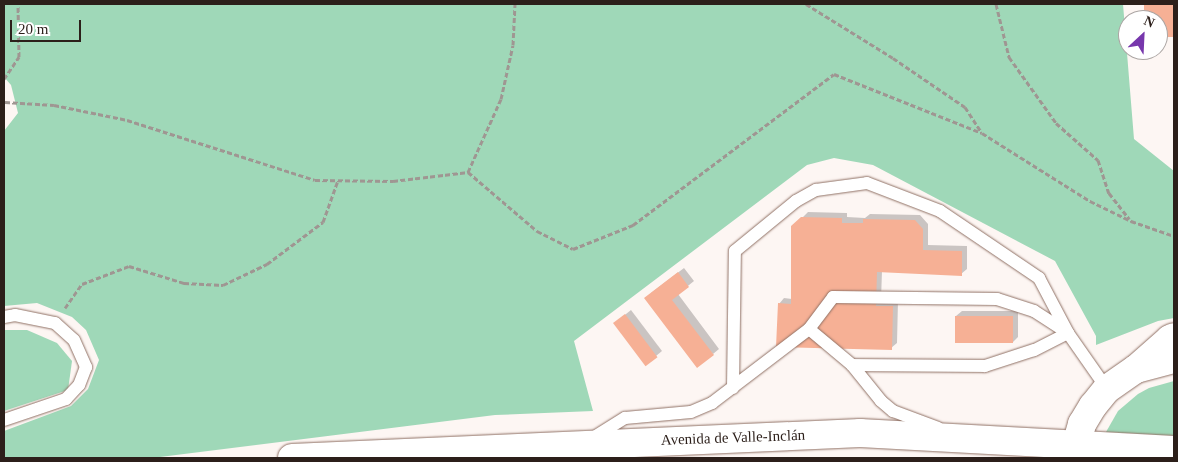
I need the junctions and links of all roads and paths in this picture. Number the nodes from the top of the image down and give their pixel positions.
1 (18, 4) edge
2 (515, 4) edge
3 (806, 4) edge
4 (996, 4) edge
5 (4, 79) edge
6 (4, 103) edge
7 (982, 133) junction
8 (468, 172) junction
9 (338, 180) junction
10 (1131, 221) junction
11 (1174, 236) edge
12 (4, 317) edge
13 (55, 323) junction
14 (809, 328) junction
15 (1068, 333) junction
16 (1174, 337) edge
17 (1174, 359) edge
18 (852, 365) junction
19 (1136, 369) junction
20 (734, 388) junction
21 (1107, 389) junction
22 (4, 420) edge
23 (963, 438) junction
24 (582, 445) junction
25 (1174, 450) edge
26 (1075, 451) edge
27 (292, 458) edge

1 - 5 path
2 - 8 path
3 - 7 path
4 - 10 path
6 - 9 path
7 - 8 path
7 - 10 path
8 - 9 path
9 - 13 path
10 - 11 path
12 - 13 lane
13 - 22 lane
14 - 15 lane
14 - 18 lane
14 - 20 lane
15 - 18 lane
15 - 20 lane
15 - 21 lane
16 - 19 main road
17 - 19 main road
18 - 23 lane
19 - 21 main road
20 - 24 lane
21 - 26 main road
23 - 24 main road, Avenida de Valle-Inclán
23 - 26 main road, Avenida de Valle-Inclán
24 - 27 main road, Avenida de Valle-Inclán
25 - 26 main road, Avenida de Valle-Inclán

